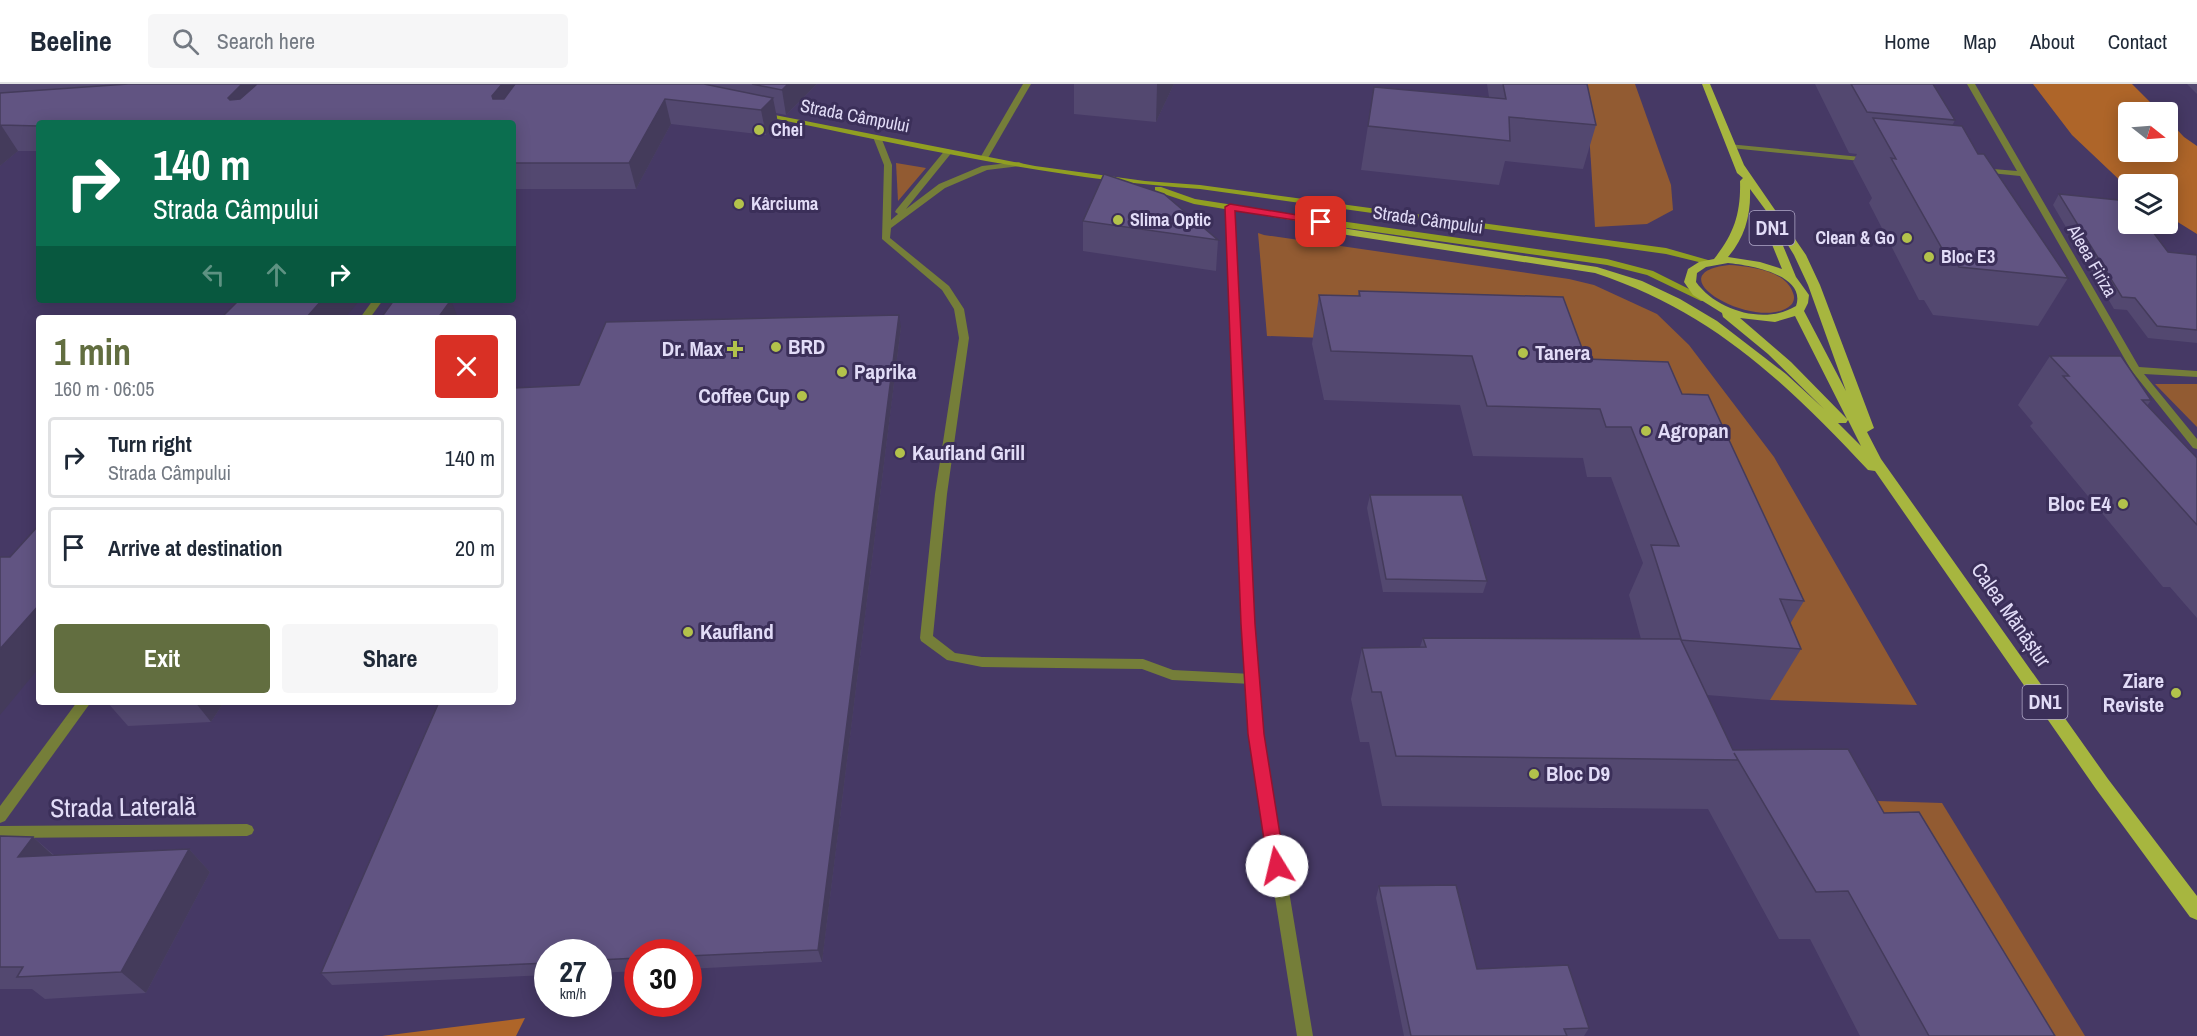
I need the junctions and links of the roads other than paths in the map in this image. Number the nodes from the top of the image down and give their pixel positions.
1 (1027, 84) edge
2 (1706, 84) edge
3 (1971, 84) edge
4 (751, 112) edge
5 (877, 137) junction
6 (1731, 146) junction
7 (949, 151) junction
8 (984, 158) junction
9 (1885, 161) edge
10 (1019, 164) junction
11 (1738, 164) junction
12 (1976, 170) edge
13 (2022, 174) junction
14 (1745, 181) junction
15 (1143, 184) junction
16 (1230, 207) junction
17 (1298, 218) junction
18 (887, 227) junction
19 (1715, 261) junction
20 (1791, 280) junction
21 (1710, 302) junction
22 (1798, 310) junction
23 (2136, 370) junction
24 (2197, 374) edge
25 (2197, 446) edge
26 (1874, 459) junction
27 (1895, 491) junction
28 (1252, 679) junction
29 (82, 705) edge
30 (0, 817) edge
31 (247, 830) dead end
32 (0, 832) edge
33 (2197, 911) edge
34 (1305, 1036) edge

1 - 8 street
2 - 6 main road, Calea Mănăștur / DN1
3 - 13 street, Aleea Firiza
4 - 5 main road, Strada Câmpului
5 - 7 main road, Strada Câmpului
5 - 18 street
6 - 9 street
6 - 11 main road, Calea Mănăștur / DN1
7 - 8 main road, Strada Câmpului
7 - 18 street
8 - 10 main road, Strada Câmpului
10 - 15 main road, Strada Câmpului
10 - 18 street
11 - 14 main road, Calea Mănăștur / DN1
11 - 27 main road
12 - 13 street
13 - 23 street, Aleea Firiza
14 - 19 main road, Calea Mănăștur / DN1
14 - 20 main road, Calea Mănăștur / DN1
15 - 16 main road, Strada Câmpului
15 - 19 main road, Strada Câmpului
16 - 17 main road, Strada Câmpului
16 - 28 street
17 - 21 main road, Strada Câmpului
17 - 27 main road
18 - 28 street
19 - 20 main road, DN1
19 - 21 main road, Calea Mănăștur / DN1
20 - 22 main road, Calea Mănăștur / DN1
21 - 22 main road
21 - 26 main road, Calea Mănăștur / DN1
22 - 26 main road, Calea Mănăștur / DN1
23 - 24 street
23 - 25 street, Aleea Firiza
26 - 27 main road, Calea Mănăștur / DN1
27 - 33 main road, Calea Mănăștur / DN1
28 - 34 street
29 - 30 street
31 - 32 street, Strada Laterală

